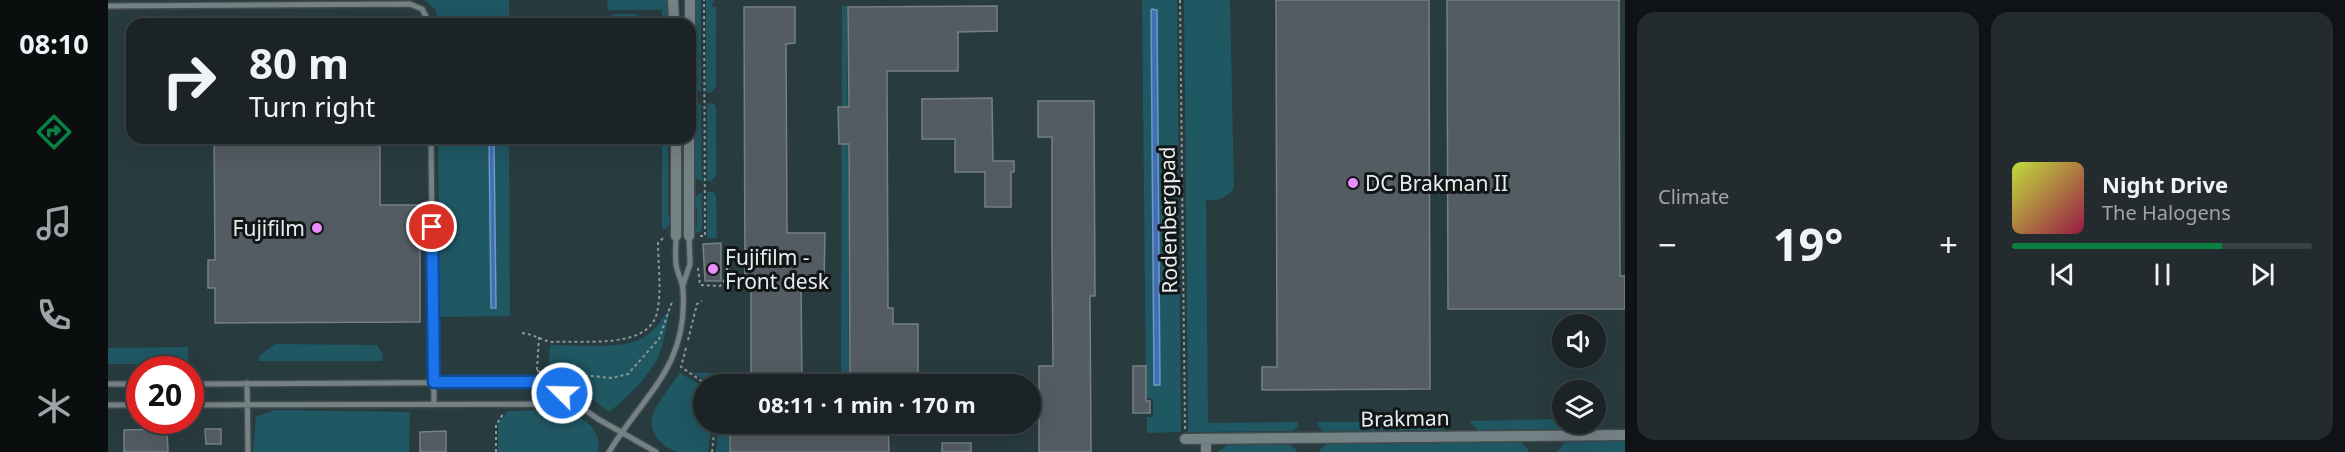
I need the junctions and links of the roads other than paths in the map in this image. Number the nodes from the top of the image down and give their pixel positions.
1 (674, 0) edge
2 (690, 0) edge
3 (108, 6) edge
4 (427, 18) edge
5 (674, 18) edge
6 (690, 18) edge
7 (431, 144) edge
8 (676, 144) edge
9 (689, 144) edge
10 (676, 236) joint
11 (689, 236) joint
12 (683, 286) junction
13 (434, 382) junction
14 (247, 383) junction
15 (108, 384) edge
16 (126, 384) edge
17 (204, 384) edge
18 (434, 404) junction
19 (578, 404) junction
20 (108, 405) edge
21 (126, 405) edge
22 (204, 405) edge
23 (247, 405) junction
24 (621, 433) junction
25 (1625, 435) edge
26 (1185, 439) road end
27 (1206, 439) junction
28 (248, 452) edge
29 (609, 452) edge
30 (656, 452) edge
31 (1206, 452) edge

1 - 5 street
2 - 6 street
3 - 4 lane
7 - 13 lane
8 - 10 street
9 - 11 street
10 - 12 lane
11 - 12 lane
12 - 24 lane
13 - 14 lane
13 - 18 lane
13 - 19 lane
14 - 17 lane
14 - 23 lane
15 - 16 lane
18 - 19 lane
18 - 23 lane
19 - 24 lane
20 - 21 lane
22 - 23 lane
23 - 28 lane
24 - 29 lane
24 - 30 lane
25 - 27 street, Brakman
26 - 27 street, Brakman
27 - 31 street

